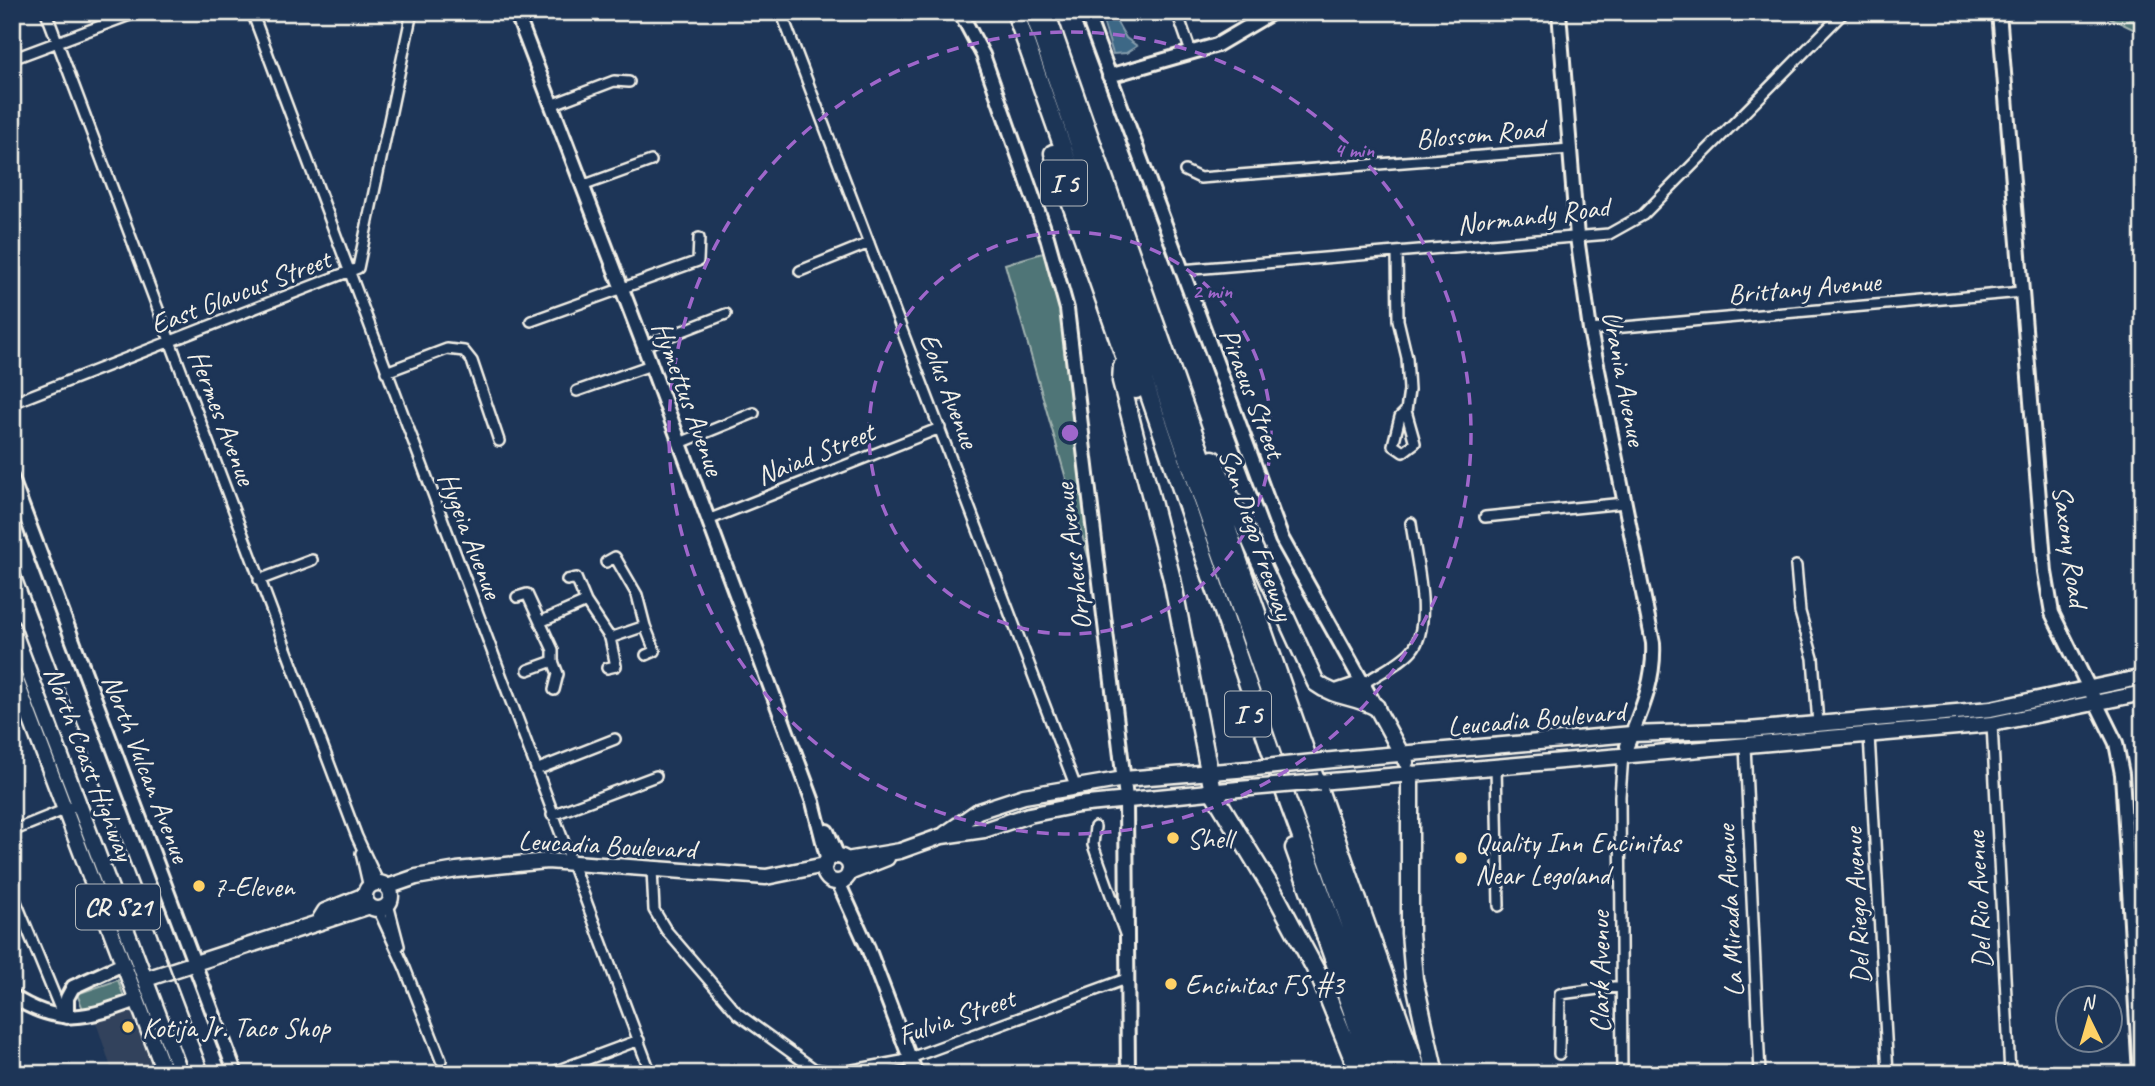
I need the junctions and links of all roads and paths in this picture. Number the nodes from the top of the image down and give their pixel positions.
1 (46, 12) edge
2 (138, 12) edge
3 (252, 12) edge
4 (412, 12) edge
5 (516, 12) edge
6 (781, 12) edge
7 (960, 12) edge
8 (1004, 12) edge
9 (1015, 12) edge
10 (1033, 12) edge
11 (1046, 12) edge
12 (1086, 12) edge
13 (1177, 12) edge
14 (1273, 12) edge
15 (1559, 12) edge
16 (1844, 12) edge
17 (1999, 12) edge
18 (57, 43) junction
19 (1191, 52) junction
20 (12, 60) edge
21 (1109, 76) junction
22 (629, 82) dead end
23 (551, 104) junction
24 (1570, 149) junction
25 (651, 161) dead end
26 (1185, 171) dead end
27 (582, 186) junction
28 (1577, 237) junction
29 (699, 238) dead end
30 (869, 243) junction
31 (1397, 252) junction
32 (1181, 270) junction
33 (800, 271) dead end
34 (349, 274) junction
35 (621, 288) junction
36 (2022, 292) junction
37 (726, 314) dead end
38 (531, 321) dead end
39 (1590, 330) junction
40 (170, 343) junction
41 (644, 346) junction
42 (1123, 353) junction
43 (651, 365) junction
44 (1171, 368) junction
45 (386, 372) junction
46 (577, 391) dead end
47 (12, 403) edge
48 (1406, 411) dead end
49 (754, 413) dead end
50 (940, 428) junction
51 (499, 441) dead end
52 (680, 443) junction
53 (12, 479) edge
54 (1624, 503) junction
55 (1485, 517) dead end
56 (708, 520) junction
57 (1411, 523) dead end
58 (312, 560) dead end
59 (606, 562) dead end
60 (1796, 566) dead end
61 (259, 580) junction
62 (567, 580) dead end
63 (517, 597) dead end
64 (586, 602) junction
65 (540, 622) junction
66 (645, 626) junction
67 (13, 631) edge
68 (610, 638) junction
69 (646, 655) dead end
70 (553, 662) junction
71 (607, 668) dead end
72 (12, 670) edge
73 (528, 670) dead end
74 (2143, 677) edge
75 (1363, 684) junction
76 (2090, 686) junction
77 (554, 691) dead end
78 (2143, 693) edge
79 (1332, 695) junction
80 (2097, 702) junction
81 (1376, 707) junction
82 (1818, 724) junction
83 (1992, 724) junction
84 (1869, 735) junction
85 (615, 739) dead end
86 (1627, 745) junction
87 (1745, 745) junction
88 (1404, 754) junction
89 (1496, 766) junction
90 (536, 770) junction
91 (1210, 772) junction
92 (1410, 774) junction
93 (656, 776) dead end
94 (1124, 779) junction
95 (1075, 785) junction
96 (1213, 792) junction
97 (1126, 798) junction
98 (79, 804) junction
99 (64, 810) junction
100 (552, 815) junction
101 (1095, 827) dead end
102 (12, 831) edge
103 (942, 835) junction
104 (571, 862) junction
105 (652, 869) junction
106 (838, 869) junction
107 (12, 892) edge
108 (378, 896) junction
109 (1499, 906) dead end
110 (1126, 939) junction
111 (194, 961) junction
112 (123, 964) junction
113 (146, 979) junction
114 (1126, 979) junction
115 (1622, 986) junction
116 (12, 996) edge
117 (137, 1000) junction
118 (65, 1017) junction
119 (639, 1040) junction
120 (1559, 1054) dead end
121 (910, 1058) junction
122 (441, 1060) dead end
123 (2141, 1060) edge
124 (553, 1072) edge
125 (165, 1074) edge
126 (181, 1074) edge
127 (236, 1074) edge
128 (651, 1074) edge
129 (916, 1074) edge
130 (1128, 1074) edge
131 (1359, 1074) edge
132 (1374, 1074) edge
133 (1388, 1074) edge
134 (1402, 1074) edge
135 (1419, 1074) edge
136 (1435, 1074) edge
137 (1622, 1074) edge
138 (1760, 1074) edge
139 (1888, 1074) edge
140 (2010, 1074) edge
141 (2140, 1074) edge

1 - 18 street, Hermes Avenue
2 - 18 street
3 - 34 street, Hygeia Avenue
4 - 34 street, East Glaucus Street
5 - 23 street, Hymettus Avenue
6 - 30 street, Eolus Avenue
7 - 94 street, Orpheus Avenue
8 - 42 highway, I 5
9 - 133 highway
10 - 134 highway
11 - 44 highway, San Diego Freeway / I 5
12 - 21 street, Piraeus Street
13 - 19 street
14 - 19 street
15 - 24 street, Urania Avenue
16 - 28 street, Normandy Road
17 - 36 street, Saxony Road
18 - 20 street
18 - 40 street, Hermes Avenue
19 - 21 street
21 - 32 street, Piraeus Street
22 - 23 street
23 - 27 street, Hymettus Avenue
24 - 26 street, Blossom Road
24 - 28 street, Urania Avenue
25 - 27 street
27 - 35 street, Hymettus Avenue
28 - 31 street, Normandy Road
28 - 39 street, Urania Avenue
29 - 35 street
30 - 33 street
30 - 50 street, Eolus Avenue
31 - 32 street, Normandy Road
31 - 48 street
32 - 75 street, Piraeus Street
34 - 40 street, East Glaucus Street
34 - 45 street, Hygeia Avenue
35 - 38 street
35 - 41 street, Hymettus Avenue
36 - 39 street, Brittany Avenue
36 - 76 street, Saxony Road
37 - 41 street
39 - 54 street, Urania Avenue
40 - 47 street, East Glaucus Street
40 - 61 street, Hermes Avenue
41 - 43 street, Hymettus Avenue
42 - 91 highway
42 - 132 highway, I 5
43 - 46 street
43 - 52 street, Hymettus Avenue
44 - 79 highway
44 - 135 highway, San Diego Freeway / I 5
45 - 51 street
45 - 90 street, Hygeia Avenue
49 - 52 street
50 - 56 street, Naiad Street
50 - 95 street, Eolus Avenue
52 - 56 street, Hymettus Avenue
53 - 111 street, North Vulcan Avenue
54 - 55 street
54 - 86 street, Urania Avenue
56 - 106 street, Hymettus Avenue
57 - 75 street
58 - 61 street
59 - 66 street
60 - 82 street
61 - 108 street, Hermes Avenue
62 - 64 street
63 - 65 street
64 - 65 street
64 - 68 street
65 - 70 street
66 - 68 street
66 - 69 street
67 - 98 main road, North Coast Highway / CR S21
68 - 71 street
70 - 73 street
70 - 77 street
72 - 99 main road, North Coast Highway / CR S21
74 - 76 main road, Leucadia Boulevard
75 - 79 highway
75 - 81 street, Piraeus Street
76 - 80 street, Saxony Road
76 - 82 main road, Leucadia Boulevard
78 - 80 main road, Leucadia Boulevard
79 - 81 highway
80 - 83 main road, Leucadia Boulevard
80 - 123 street, Saxony Road
81 - 88 main road, Piraeus Street
82 - 86 main road, Leucadia Boulevard
83 - 84 main road, Leucadia Boulevard
83 - 140 street, Del Rio Avenue
84 - 87 main road, Leucadia Boulevard
84 - 139 street, Del Riego Avenue
85 - 90 street
86 - 87 main road, Leucadia Boulevard
86 - 88 main road, Leucadia Boulevard
86 - 89 main road, Leucadia Boulevard
86 - 115 street, Clark Avenue
87 - 138 street, La Mirada Avenue
88 - 91 main road, Leucadia Boulevard, bridge
88 - 92 main road, Piraeus Street
89 - 92 main road, Leucadia Boulevard
89 - 109 street
90 - 100 street, Hygeia Avenue
91 - 94 main road, Leucadia Boulevard
91 - 96 highway
92 - 96 main road, Leucadia Boulevard, bridge
92 - 136 highway
93 - 100 street
94 - 95 main road, Leucadia Boulevard
94 - 97 street, Orpheus Avenue
95 - 103 main road, Leucadia Boulevard
96 - 97 main road, Leucadia Boulevard
96 - 131 highway
97 - 103 main road, Leucadia Boulevard
97 - 110 street, Orpheus Avenue
98 - 99 street
98 - 113 main road, North Coast Highway / CR S21
99 - 102 street
99 - 112 main road, North Coast Highway / CR S21
100 - 104 street, Hygeia Avenue
101 - 110 street
103 - 106 main road, Leucadia Boulevard
104 - 105 main road, Leucadia Boulevard
104 - 108 main road, Leucadia Boulevard
104 - 119 street, Hygeia Avenue
105 - 106 main road, Leucadia Boulevard
105 - 121 street, Fulvia Street
106 - 121 street, Hymettus Avenue
107 - 118 street
108 - 111 main road, Leucadia Boulevard
108 - 122 street, Hermes Avenue
110 - 114 street, Orpheus Avenue
111 - 113 main road, Leucadia Boulevard
111 - 127 street, North Vulcan Avenue
112 - 117 main road, North Coast Highway / CR S21
112 - 118 street
113 - 117 main road
113 - 126 main road, North Coast Highway / CR S21
114 - 121 street, Fulvia Street
114 - 130 street, Orpheus Avenue
115 - 120 street
115 - 137 street, Clark Avenue
116 - 118 street
117 - 118 street
117 - 125 main road, North Coast Highway / CR S21
119 - 124 street
119 - 128 street, Hygeia Avenue
121 - 129 street, Hymettus Avenue
123 - 141 street, Saxony Road

